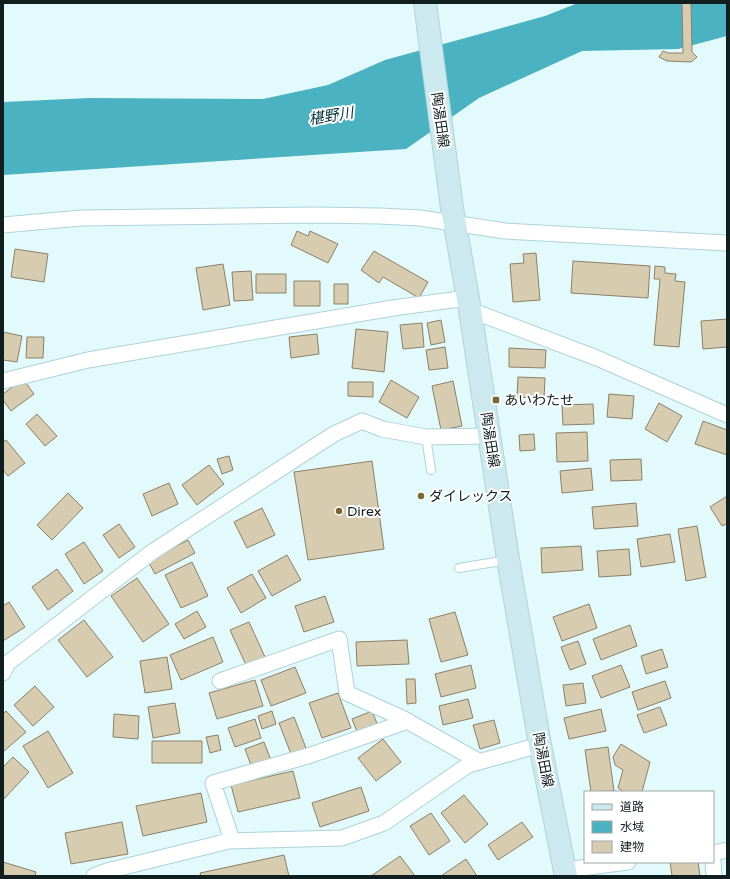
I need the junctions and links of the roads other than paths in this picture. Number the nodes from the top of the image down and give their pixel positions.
1 (425, 3) edge
2 (453, 215) junction
3 (3, 225) edge
4 (727, 243) edge
5 (469, 304) junction
6 (3, 381) edge
7 (727, 415) edge
8 (490, 436) junction
9 (426, 437) junction
10 (431, 470) dead end
11 (508, 560) junction
12 (459, 568) dead end
13 (3, 673) edge
14 (220, 681) dead end
15 (408, 721) junction
16 (540, 745) junction
17 (480, 762) junction
18 (232, 840) junction
19 (727, 850) edge
20 (714, 853) edge
21 (622, 863) edge
22 (713, 863) edge
23 (565, 873) edge
24 (94, 876) edge
25 (714, 876) edge

1 - 2 main road, 陶湯田線
2 - 3 street
2 - 4 street
2 - 5 main road, 陶湯田線
5 - 6 street
5 - 7 street
5 - 8 main road, 陶湯田線
8 - 9 street
8 - 11 main road, 陶湯田線
9 - 10 lane
9 - 13 street
11 - 12 lane
11 - 16 main road, 陶湯田線
14 - 15 street
15 - 17 street
15 - 18 street
16 - 17 street
16 - 23 main road, 陶湯田線
17 - 18 street
18 - 24 street
19 - 20 street
21 - 23 street
22 - 25 street

